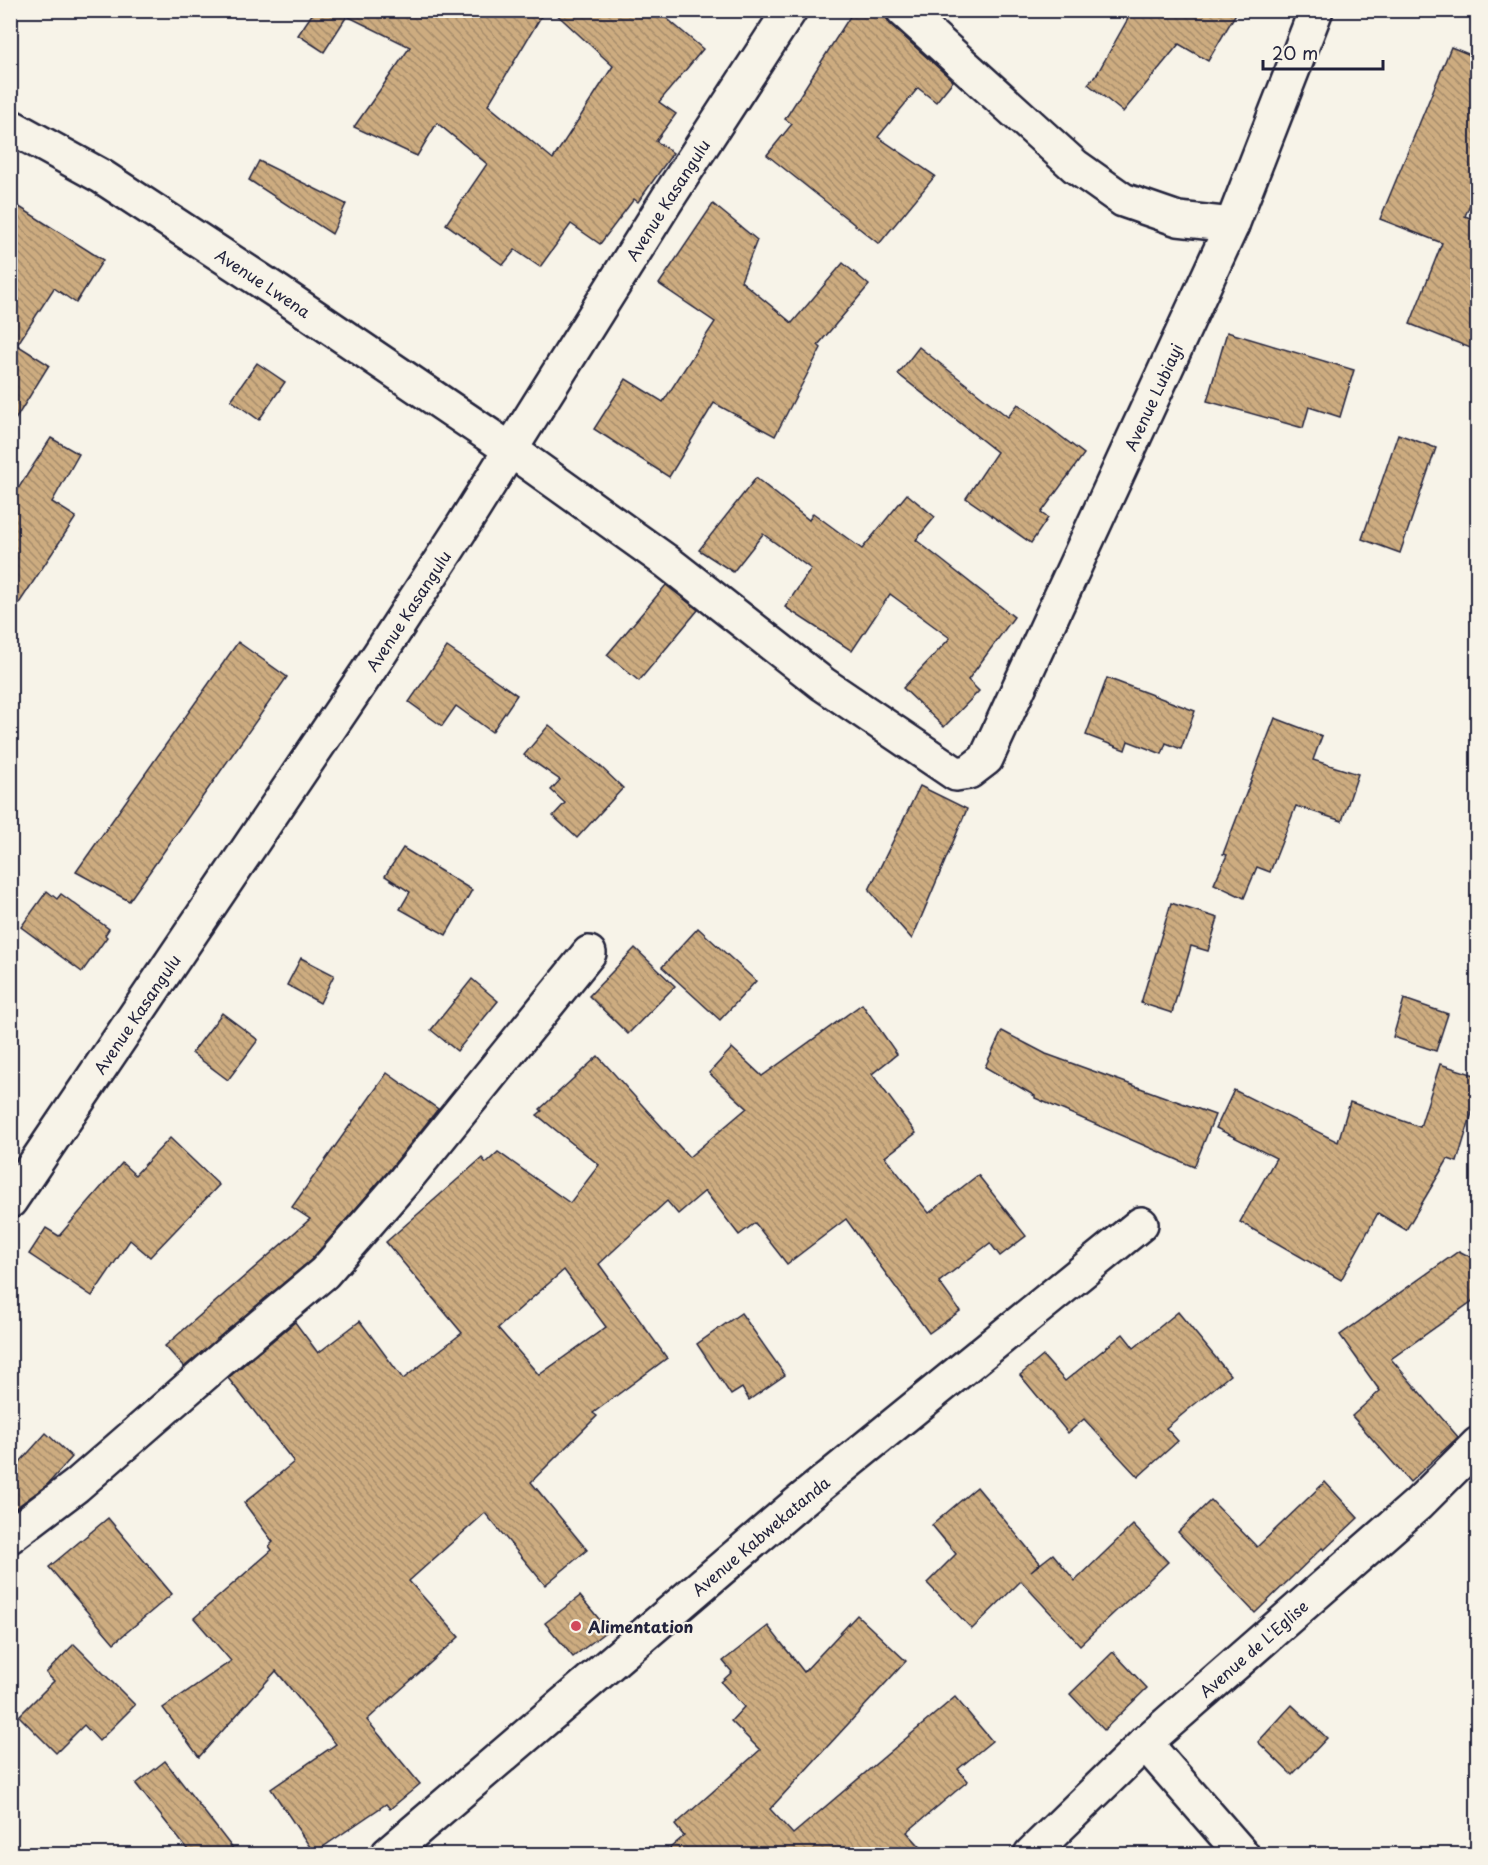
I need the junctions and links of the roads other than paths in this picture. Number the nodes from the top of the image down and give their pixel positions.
1 (790, 10) edge
2 (903, 10) edge
3 (1316, 10) edge
4 (10, 126) edge
5 (1232, 225) junction
6 (511, 450) junction
7 (969, 772) joint
8 (589, 953) dead end
9 (14, 1188) edge
10 (1142, 1224) dead end
11 (1478, 1444) edge
12 (10, 1536) edge
13 (1145, 1743) junction
14 (388, 1854) edge
15 (1030, 1854) edge
16 (1242, 1854) edge

1 - 6 street, Avenue Kasangulu
2 - 5 street
3 - 5 street, Avenue Lubiayi
4 - 6 street, Avenue Lwena
5 - 7 street, Avenue Lubiayi
6 - 7 street, Avenue Lwena
6 - 9 street, Avenue Kasangulu
8 - 12 street
10 - 14 street, Avenue Kabwekatanda
11 - 13 street, Avenue de L'Eglise
13 - 15 street, Avenue de L'Eglise
13 - 16 street

